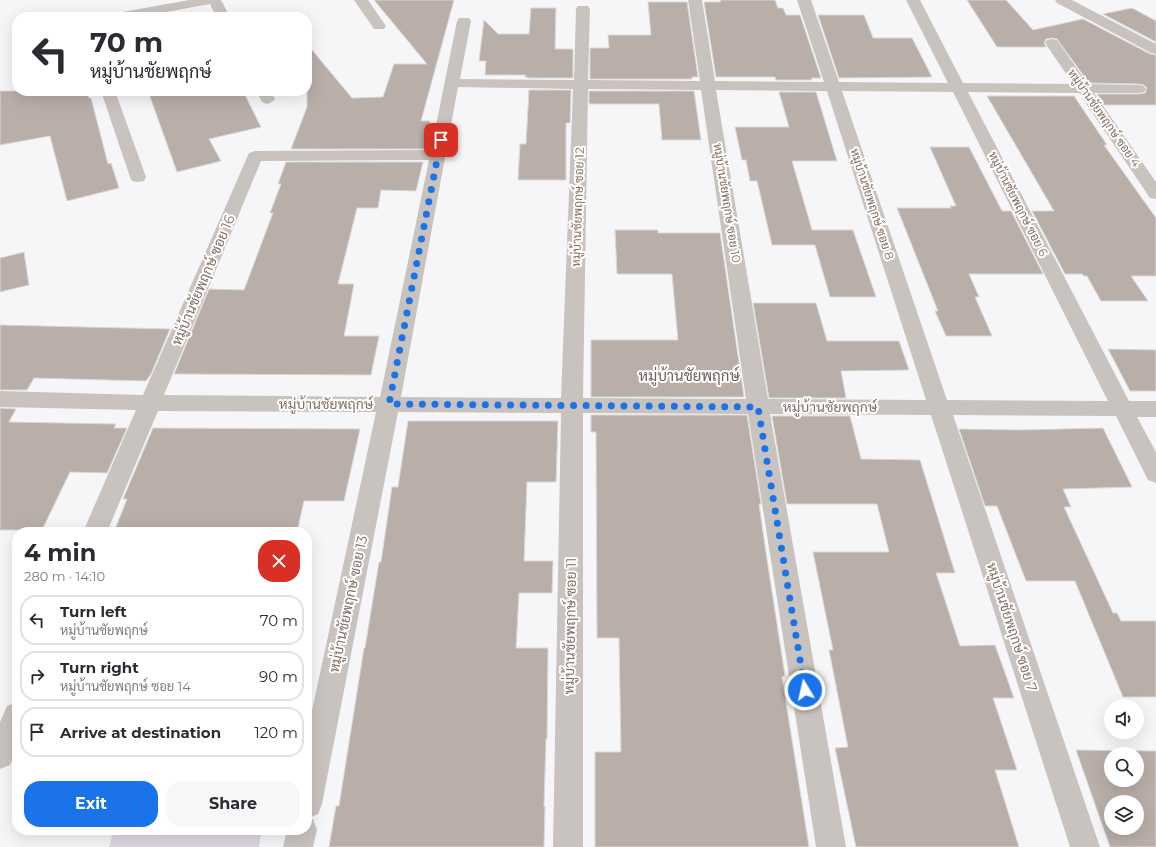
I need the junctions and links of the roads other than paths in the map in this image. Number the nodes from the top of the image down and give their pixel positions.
1 (212, 0) edge
2 (361, 0) edge
3 (695, 0) edge
4 (804, 0) edge
5 (913, 0) edge
6 (1062, 0) edge
7 (583, 9) dead end
8 (145, 12) edge
9 (220, 12) edge
10 (464, 21) dead end
11 (379, 26) dead end
12 (1052, 43) dead end
13 (1156, 50) edge
14 (452, 83) junction
15 (581, 84) junction
16 (708, 85) junction
17 (833, 86) junction
18 (958, 87) junction
19 (1083, 89) junction
20 (1139, 89) dead end
21 (110, 96) edge
22 (438, 155) junction
23 (138, 177) dead end
24 (1156, 194) edge
25 (0, 399) edge
26 (150, 403) junction
27 (389, 404) junction
28 (572, 405) junction
29 (758, 407) junction
30 (940, 408) junction
31 (1122, 408) junction
32 (1156, 408) edge
33 (1156, 474) edge
34 (97, 527) edge
35 (12, 727) edge
36 (0, 755) edge
37 (312, 780) edge
38 (301, 835) edge
39 (298, 847) edge
40 (568, 847) edge
41 (831, 847) edge
42 (1085, 847) edge

1 - 8 street
1 - 9 street
2 - 11 street
3 - 16 street, หมู่บ้านชัยพฤกษ์ ซอย 10
4 - 17 street, หมู่บ้านชัยพฤกษ์ ซอย 8
5 - 18 street, หมู่บ้านชัยพฤกษ์ ซอย 6
6 - 13 street
7 - 15 street, หมู่บ้านชัยพฤกษ์ ซอย 12
10 - 14 street, หมู่บ้านชัยพฤกษ์ ซอย 13
12 - 19 street, หมู่บ้านชัยพฤกษ์ ซอย 4
14 - 15 street
14 - 22 street, หมู่บ้านชัยพฤกษ์ ซอย 13
15 - 16 street
15 - 28 street, หมู่บ้านชัยพฤกษ์ ซอย 12
16 - 17 street
16 - 29 street, หมู่บ้านชัยพฤกษ์ ซอย 10
17 - 18 street
17 - 30 street, หมู่บ้านชัยพฤกษ์ ซอย 8
18 - 19 street
18 - 31 street, หมู่บ้านชัยพฤกษ์ ซอย 6
19 - 20 street
19 - 24 street, หมู่บ้านชัยพฤกษ์ ซอย 4
21 - 23 street
22 - 26 street, หมู่บ้านชัยพฤกษ์ ซอย 16
22 - 27 street, หมู่บ้านชัยพฤกษ์ ซอย 13
25 - 26 street, หมู่บ้านชัยพฤกษ์
26 - 27 street, หมู่บ้านชัยพฤกษ์
26 - 34 street, หมู่บ้านชัยพฤกษ์ ซอย 16
27 - 28 street, หมู่บ้านชัยพฤกษ์
27 - 37 street, หมู่บ้านชัยพฤกษ์ ซอย 13
28 - 29 street, หมู่บ้านชัยพฤกษ์
28 - 40 street, หมู่บ้านชัยพฤกษ์ ซอย 11
29 - 30 street, หมู่บ้านชัยพฤกษ์
29 - 41 street, หมู่บ้านชัยพฤกษ์ ซอย 10
30 - 31 street, หมู่บ้านชัยพฤกษ์
30 - 42 street, หมู่บ้านชัยพฤกษ์ ซอย 7
31 - 32 street, หมู่บ้านชัยพฤกษ์
31 - 33 street, หมู่บ้านชัยพฤกษ์ ซอย 6
35 - 36 street
38 - 39 street

